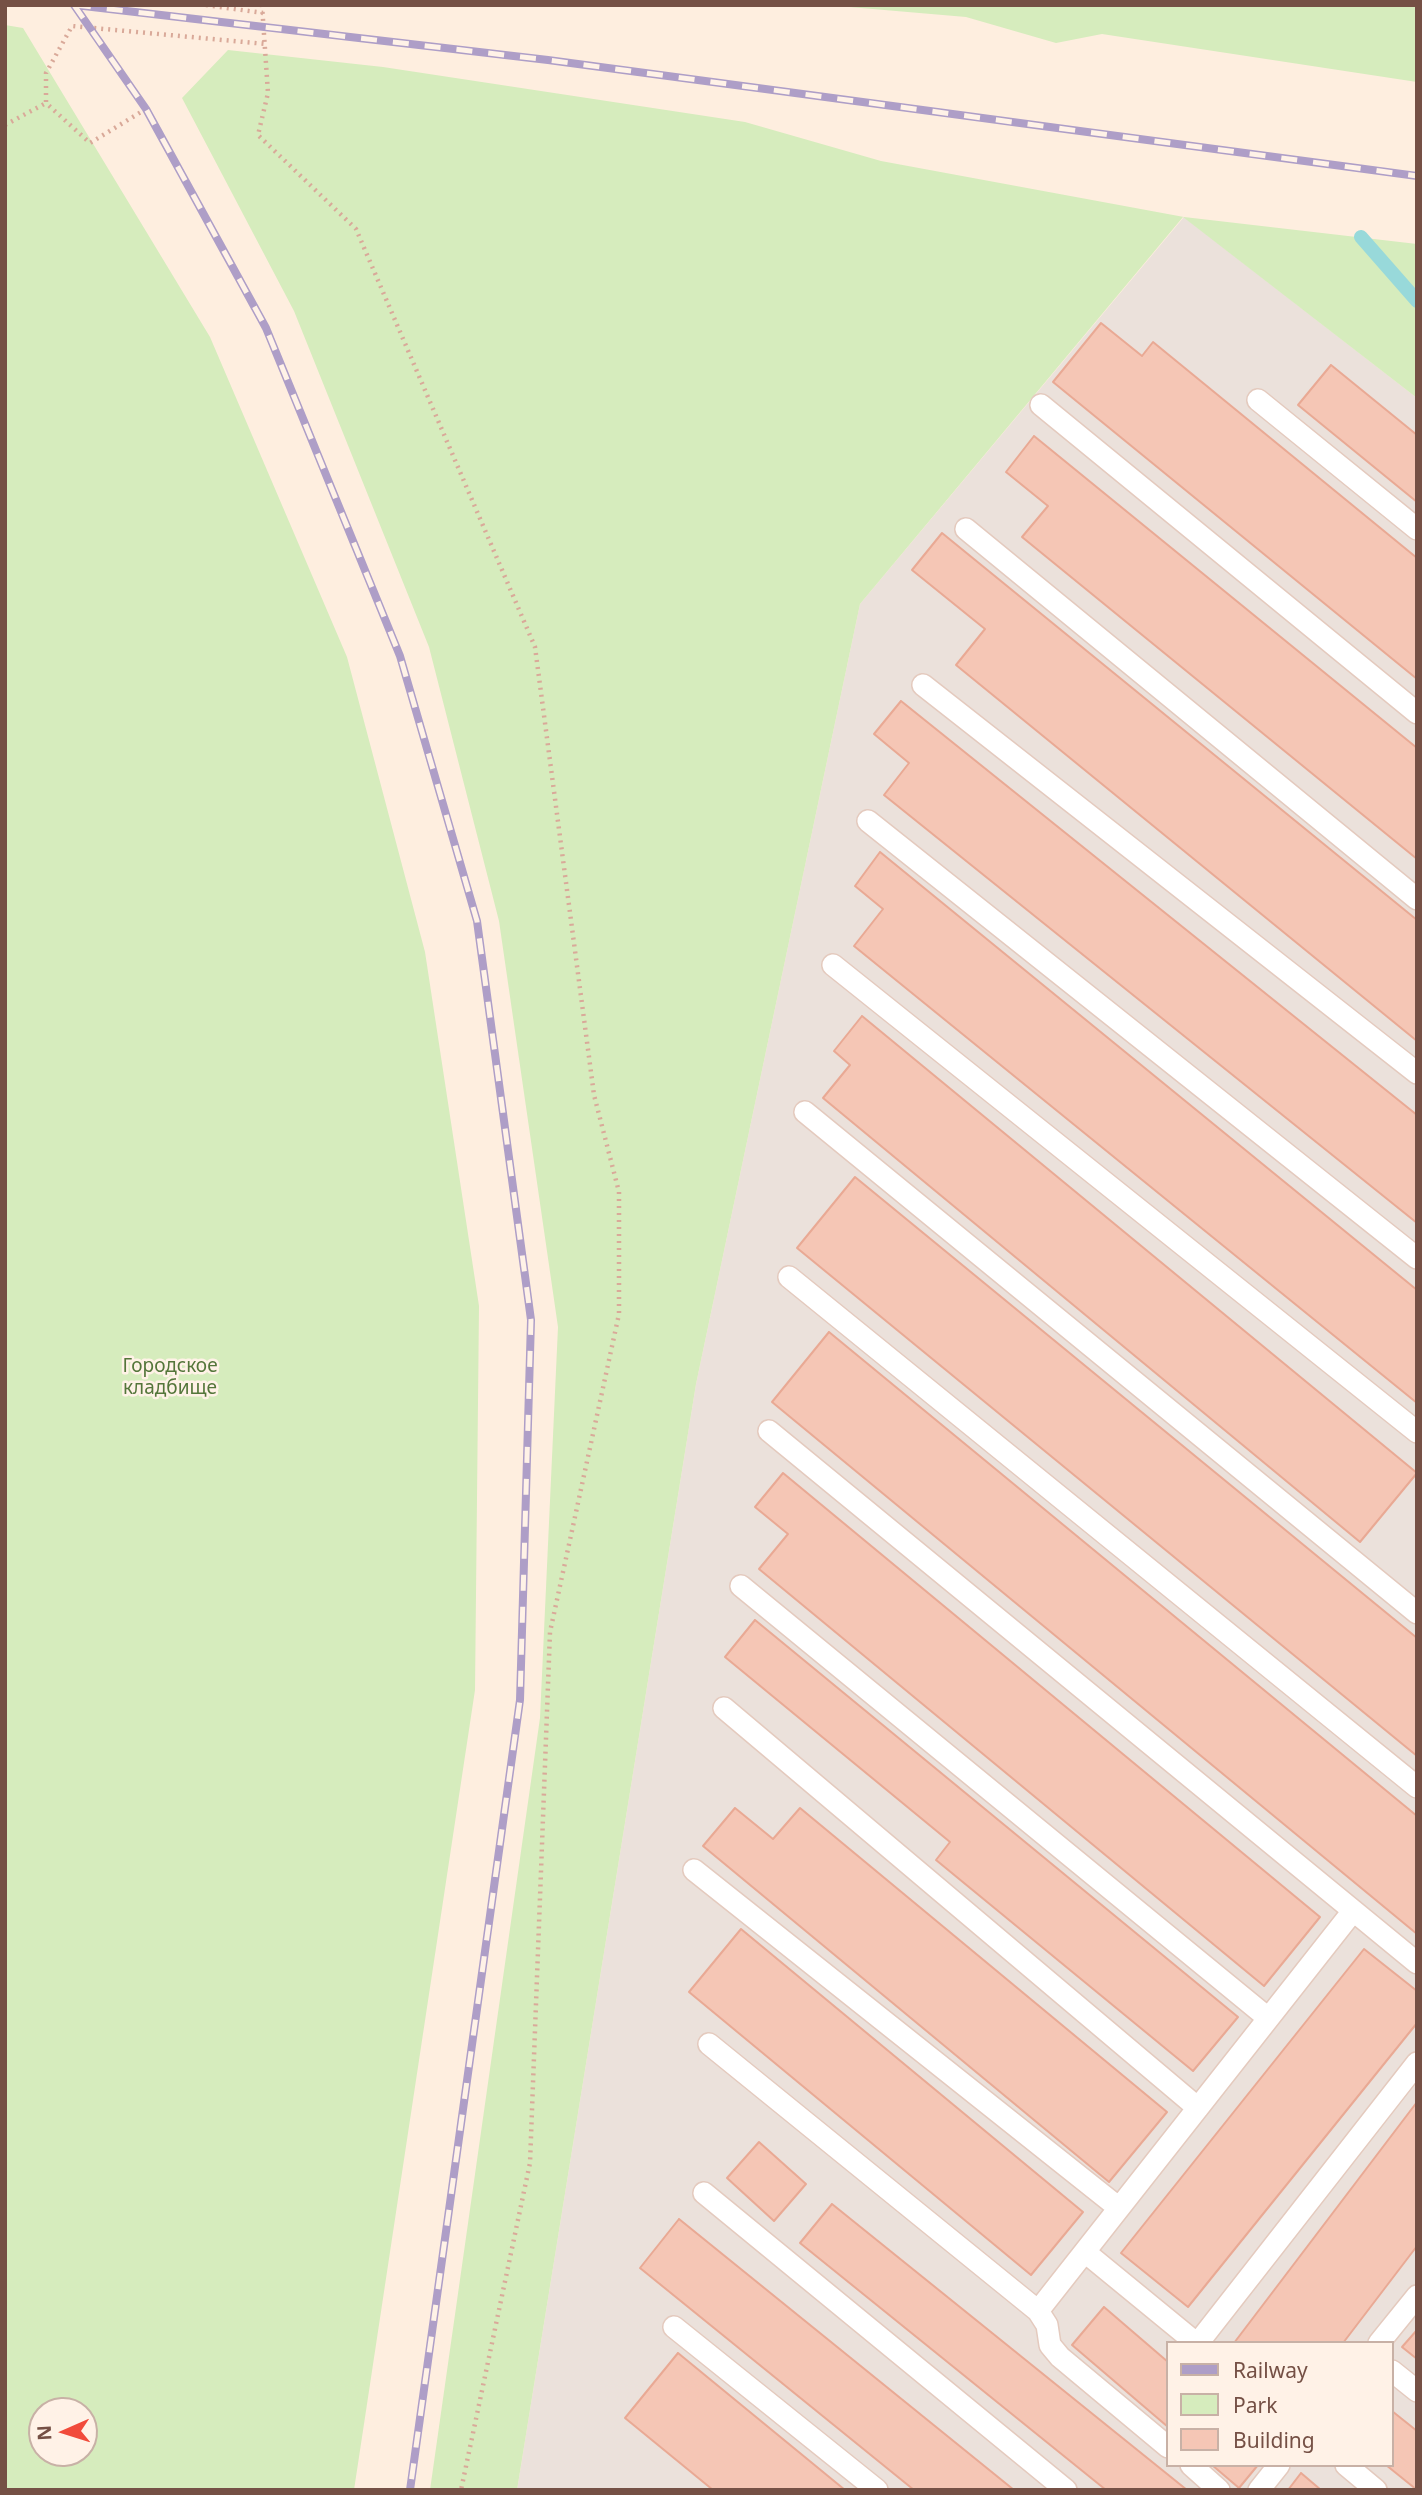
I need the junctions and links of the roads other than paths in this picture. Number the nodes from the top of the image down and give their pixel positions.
1 (1258, 400) dead end
2 (1041, 405) dead end
3 (966, 529) dead end
4 (1417, 529) edge
5 (923, 685) dead end
6 (1417, 713) edge
7 (868, 821) dead end
8 (1417, 899) edge
9 (833, 965) dead end
10 (1417, 1073) edge
11 (805, 1112) dead end
12 (1417, 1258) edge
13 (789, 1277) dead end
14 (769, 1431) dead end
15 (1417, 1432) edge
16 (741, 1586) dead end
17 (1417, 1613) edge
18 (724, 1707) dead end
19 (1417, 1787) edge
20 (694, 1870) dead end
21 (1353, 1911) junction
22 (1417, 1963) edge
23 (1268, 2018) junction
24 (709, 2044) dead end
25 (1417, 2063) edge
26 (1198, 2108) junction
27 (704, 2193) dead end
28 (1119, 2208) junction
29 (1085, 2252) junction
30 (1417, 2296) edge
31 (1038, 2311) junction
32 (674, 2327) dead end
33 (1195, 2341) edge
34 (1199, 2341) edge
35 (1381, 2341) edge
36 (1394, 2373) edge
37 (1417, 2391) edge
38 (1166, 2445) edge
39 (1193, 2467) edge
40 (1277, 2467) edge
41 (1348, 2467) edge
42 (877, 2490) edge
43 (1066, 2490) edge
44 (1219, 2490) edge
45 (1259, 2490) edge
46 (1376, 2490) edge

1 - 4 lane
2 - 6 lane
3 - 8 lane
5 - 10 lane
7 - 12 lane
9 - 15 lane
11 - 17 lane
13 - 19 lane
14 - 21 lane
16 - 23 lane
18 - 26 lane
20 - 28 lane
21 - 22 lane
21 - 23 lane
23 - 26 lane
24 - 31 lane
25 - 34 lane
26 - 28 lane
27 - 43 lane
28 - 29 lane
29 - 31 lane
29 - 33 lane
30 - 35 lane
31 - 38 lane
32 - 42 lane
36 - 37 lane
39 - 44 lane
40 - 45 lane
41 - 46 lane

